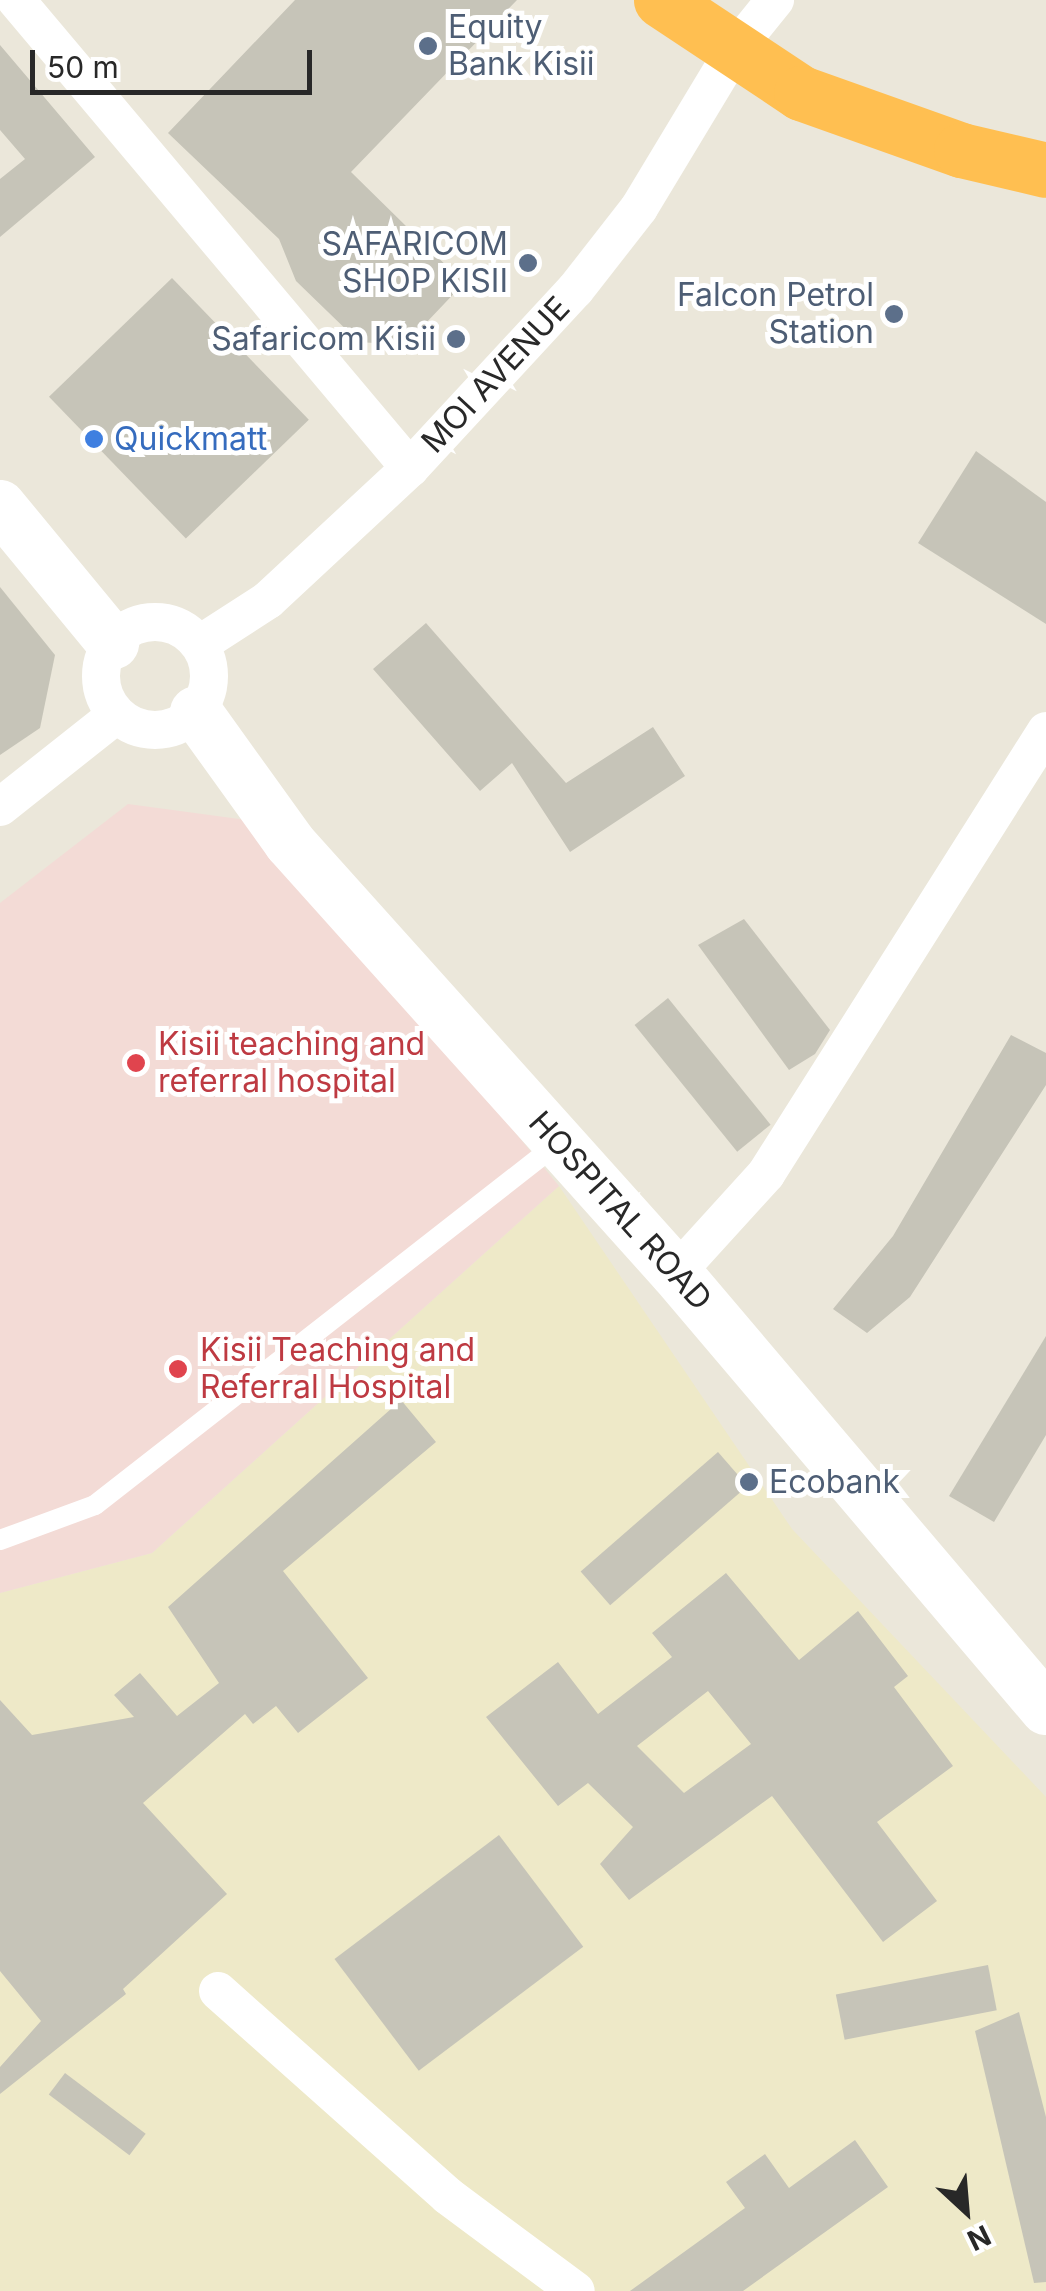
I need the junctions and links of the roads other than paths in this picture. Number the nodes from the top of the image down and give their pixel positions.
1 (16, 0) edge
2 (660, 0) edge
3 (775, 0) edge
4 (733, 52) junction
5 (1046, 170) edge
6 (410, 468) junction
7 (0, 506) edge
8 (113, 643) junction
9 (200, 644) junction
10 (196, 712) junction
11 (116, 715) junction
12 (1046, 731) edge
13 (0, 807) edge
14 (559, 1142) junction
15 (676, 1273) junction
16 (0, 1540) edge
17 (1046, 1709) edge
18 (218, 1991) dead end
19 (576, 2291) edge

1 - 6 street
2 - 4 highway
3 - 4 street, MOI AVENUE
4 - 5 highway
4 - 6 street, MOI AVENUE
6 - 9 street, MOI AVENUE
7 - 8 street
8 - 9 street
8 - 11 street
9 - 10 street
10 - 11 street
10 - 14 street, HOSPITAL ROAD
11 - 13 street
12 - 15 street
14 - 15 street, HOSPITAL ROAD
14 - 16 lane
15 - 17 street, HOSPITAL ROAD
18 - 19 street

